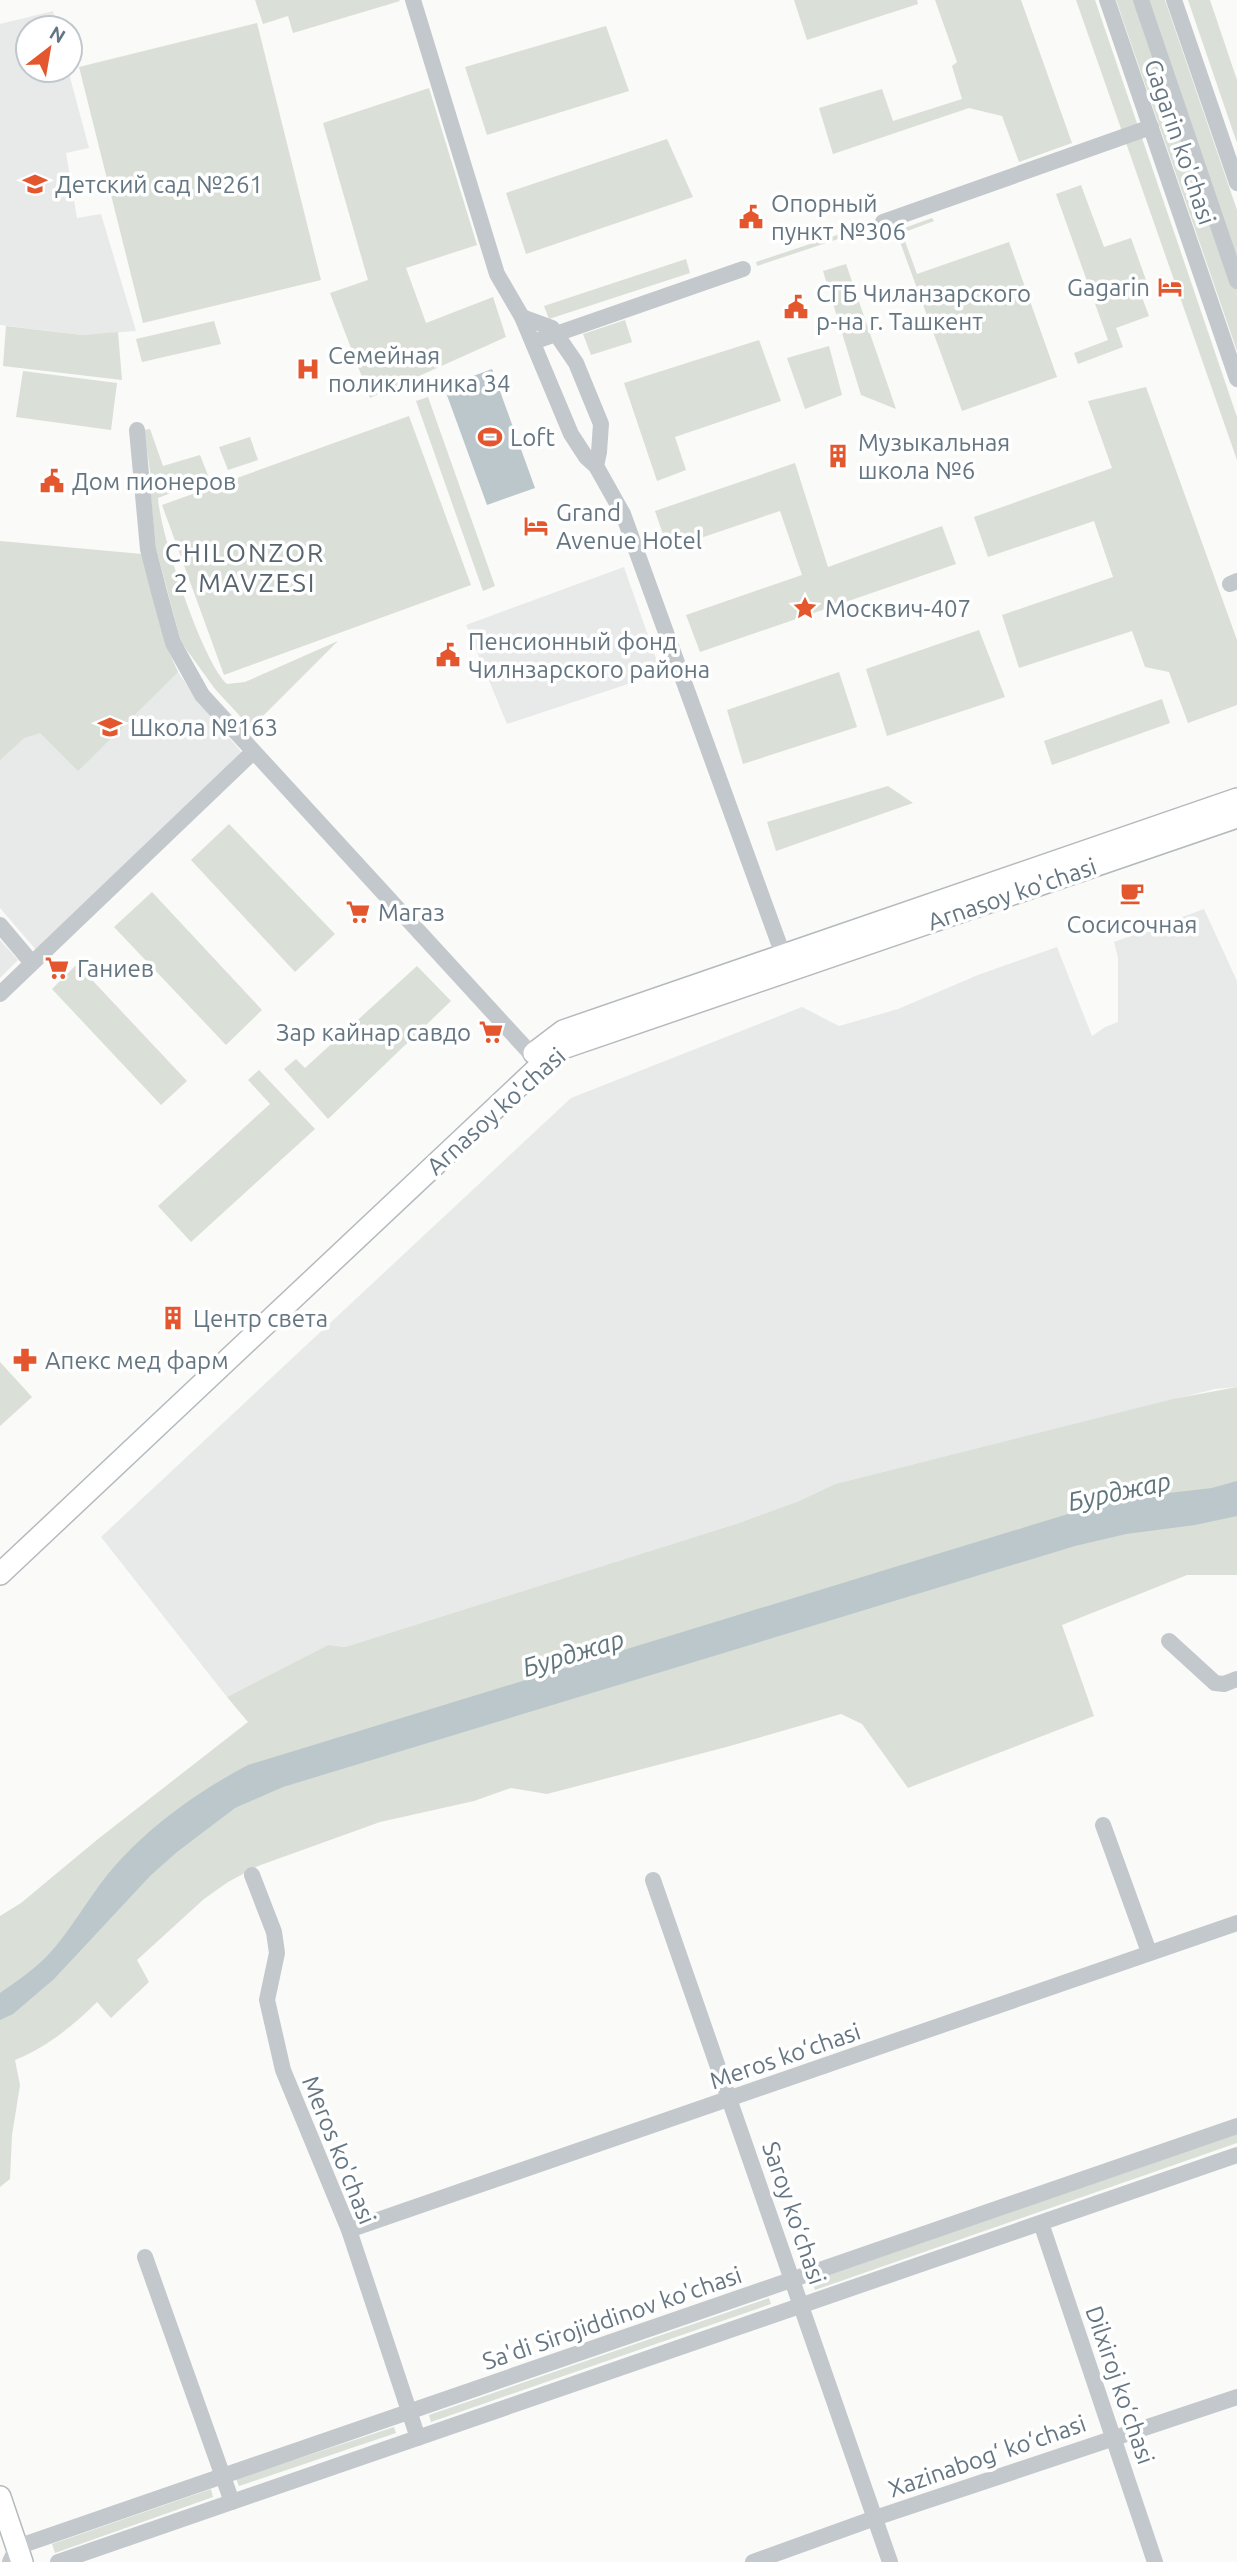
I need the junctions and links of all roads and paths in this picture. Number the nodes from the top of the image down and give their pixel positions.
1 (413, 0) edge
2 (1107, 0) edge
3 (1141, 0) edge
4 (1174, 0) edge
5 (1151, 127) junction
6 (1237, 183) edge
7 (883, 222) dead end
8 (743, 269) dead end
9 (1237, 281) edge
10 (522, 317) junction
11 (556, 335) junction
12 (533, 342) junction
13 (1237, 379) edge
14 (601, 424) junction
15 (137, 430) dead end
16 (571, 434) junction
17 (596, 466) junction
18 (253, 752) junction
19 (1237, 799) edge
20 (1237, 817) edge
21 (0, 925) edge
22 (32, 963) junction
23 (786, 963) junction
24 (0, 994) edge
25 (537, 1060) junction
26 (251, 1329) junction
27 (0, 1556) edge
28 (0, 1574) edge
29 (1169, 1641) dead end
30 (1237, 1679) edge
31 (1103, 1825) dead end
32 (252, 1875) dead end
33 (653, 1881) dead end
34 (1237, 1923) edge
35 (1149, 1952) junction
36 (730, 2099) junction
37 (1237, 2126) edge
38 (1237, 2155) edge
39 (1041, 2223) junction
40 (349, 2230) junction
41 (145, 2258) dead end
42 (793, 2279) junction
43 (802, 2305) junction
44 (1237, 2397) edge
45 (409, 2412) junction
46 (1114, 2437) junction
47 (418, 2438) junction
48 (223, 2476) junction
49 (0, 2497) edge
50 (232, 2502) junction
51 (875, 2518) junction
52 (12, 2554) edge
53 (58, 2562) edge
54 (753, 2562) edge
55 (890, 2562) edge
56 (1155, 2562) edge

1 - 10 street
2 - 5 street, Gagarin ko'chasi
3 - 9 street
4 - 6 street, Gagarin ko'chasi
5 - 7 street
5 - 13 street, Gagarin ko'chasi
8 - 11 street
10 - 11 street
10 - 12 street
11 - 12 street
11 - 14 street
12 - 16 street
14 - 16 street
14 - 17 street
15 - 18 street
16 - 17 street
17 - 23 street
18 - 22 street
18 - 25 street
19 - 23 main road, Arnasoy ko'chasi
20 - 23 main road, Arnasoy ko'chasi
21 - 22 street
22 - 24 street
23 - 25 main road, Arnasoy ko'chasi
25 - 26 main road, Arnasoy ko'chasi
26 - 27 main road, Arnasoy ko'chasi
26 - 28 main road, Arnasoy ko'chasi
29 - 30 street
31 - 35 street
32 - 40 street, Meros ko'chasi
33 - 36 street, Saroy ko‘chasi
34 - 35 street, Meros ko‘chasi
35 - 36 street, Meros ko‘chasi
36 - 40 street, Meros ko‘chasi
36 - 42 street, Saroy ko‘chasi
37 - 42 street, Sa'di Sirojiddinov ko'chasi
38 - 39 street, Sa'di Sirojiddinov ko'chasi
39 - 43 street, Sa'di Sirojiddinov ko'chasi
39 - 46 street, Dilxiroj ko‘chasi
40 - 45 street, Meros ko'chasi
41 - 48 street
42 - 43 street, Saroy ko‘chasi
42 - 45 street, Sa'di Sirojiddinov ko'chasi
43 - 47 street, Sa'di Sirojiddinov ko'chasi
43 - 51 street, Saroy ko‘chasi
44 - 46 street, Xazinabog‘ ko‘chasi
45 - 47 street, Meros ko'chasi
45 - 48 street, Sa'di Sirojiddinov ko'chasi
46 - 51 street, Xazinabog‘ ko‘chasi
46 - 56 street, Dilxiroj ko‘chasi
47 - 50 street, Sa'di Sirojiddinov ko'chasi
48 - 50 street
48 - 52 street, Sa'di Sirojiddinov ko'chasi
49 - 52 main road
50 - 53 street, Sa'di Sirojiddinov ko'chasi
51 - 54 street, Xazinabog‘ ko‘chasi
51 - 55 street, Saroy ko‘chasi

